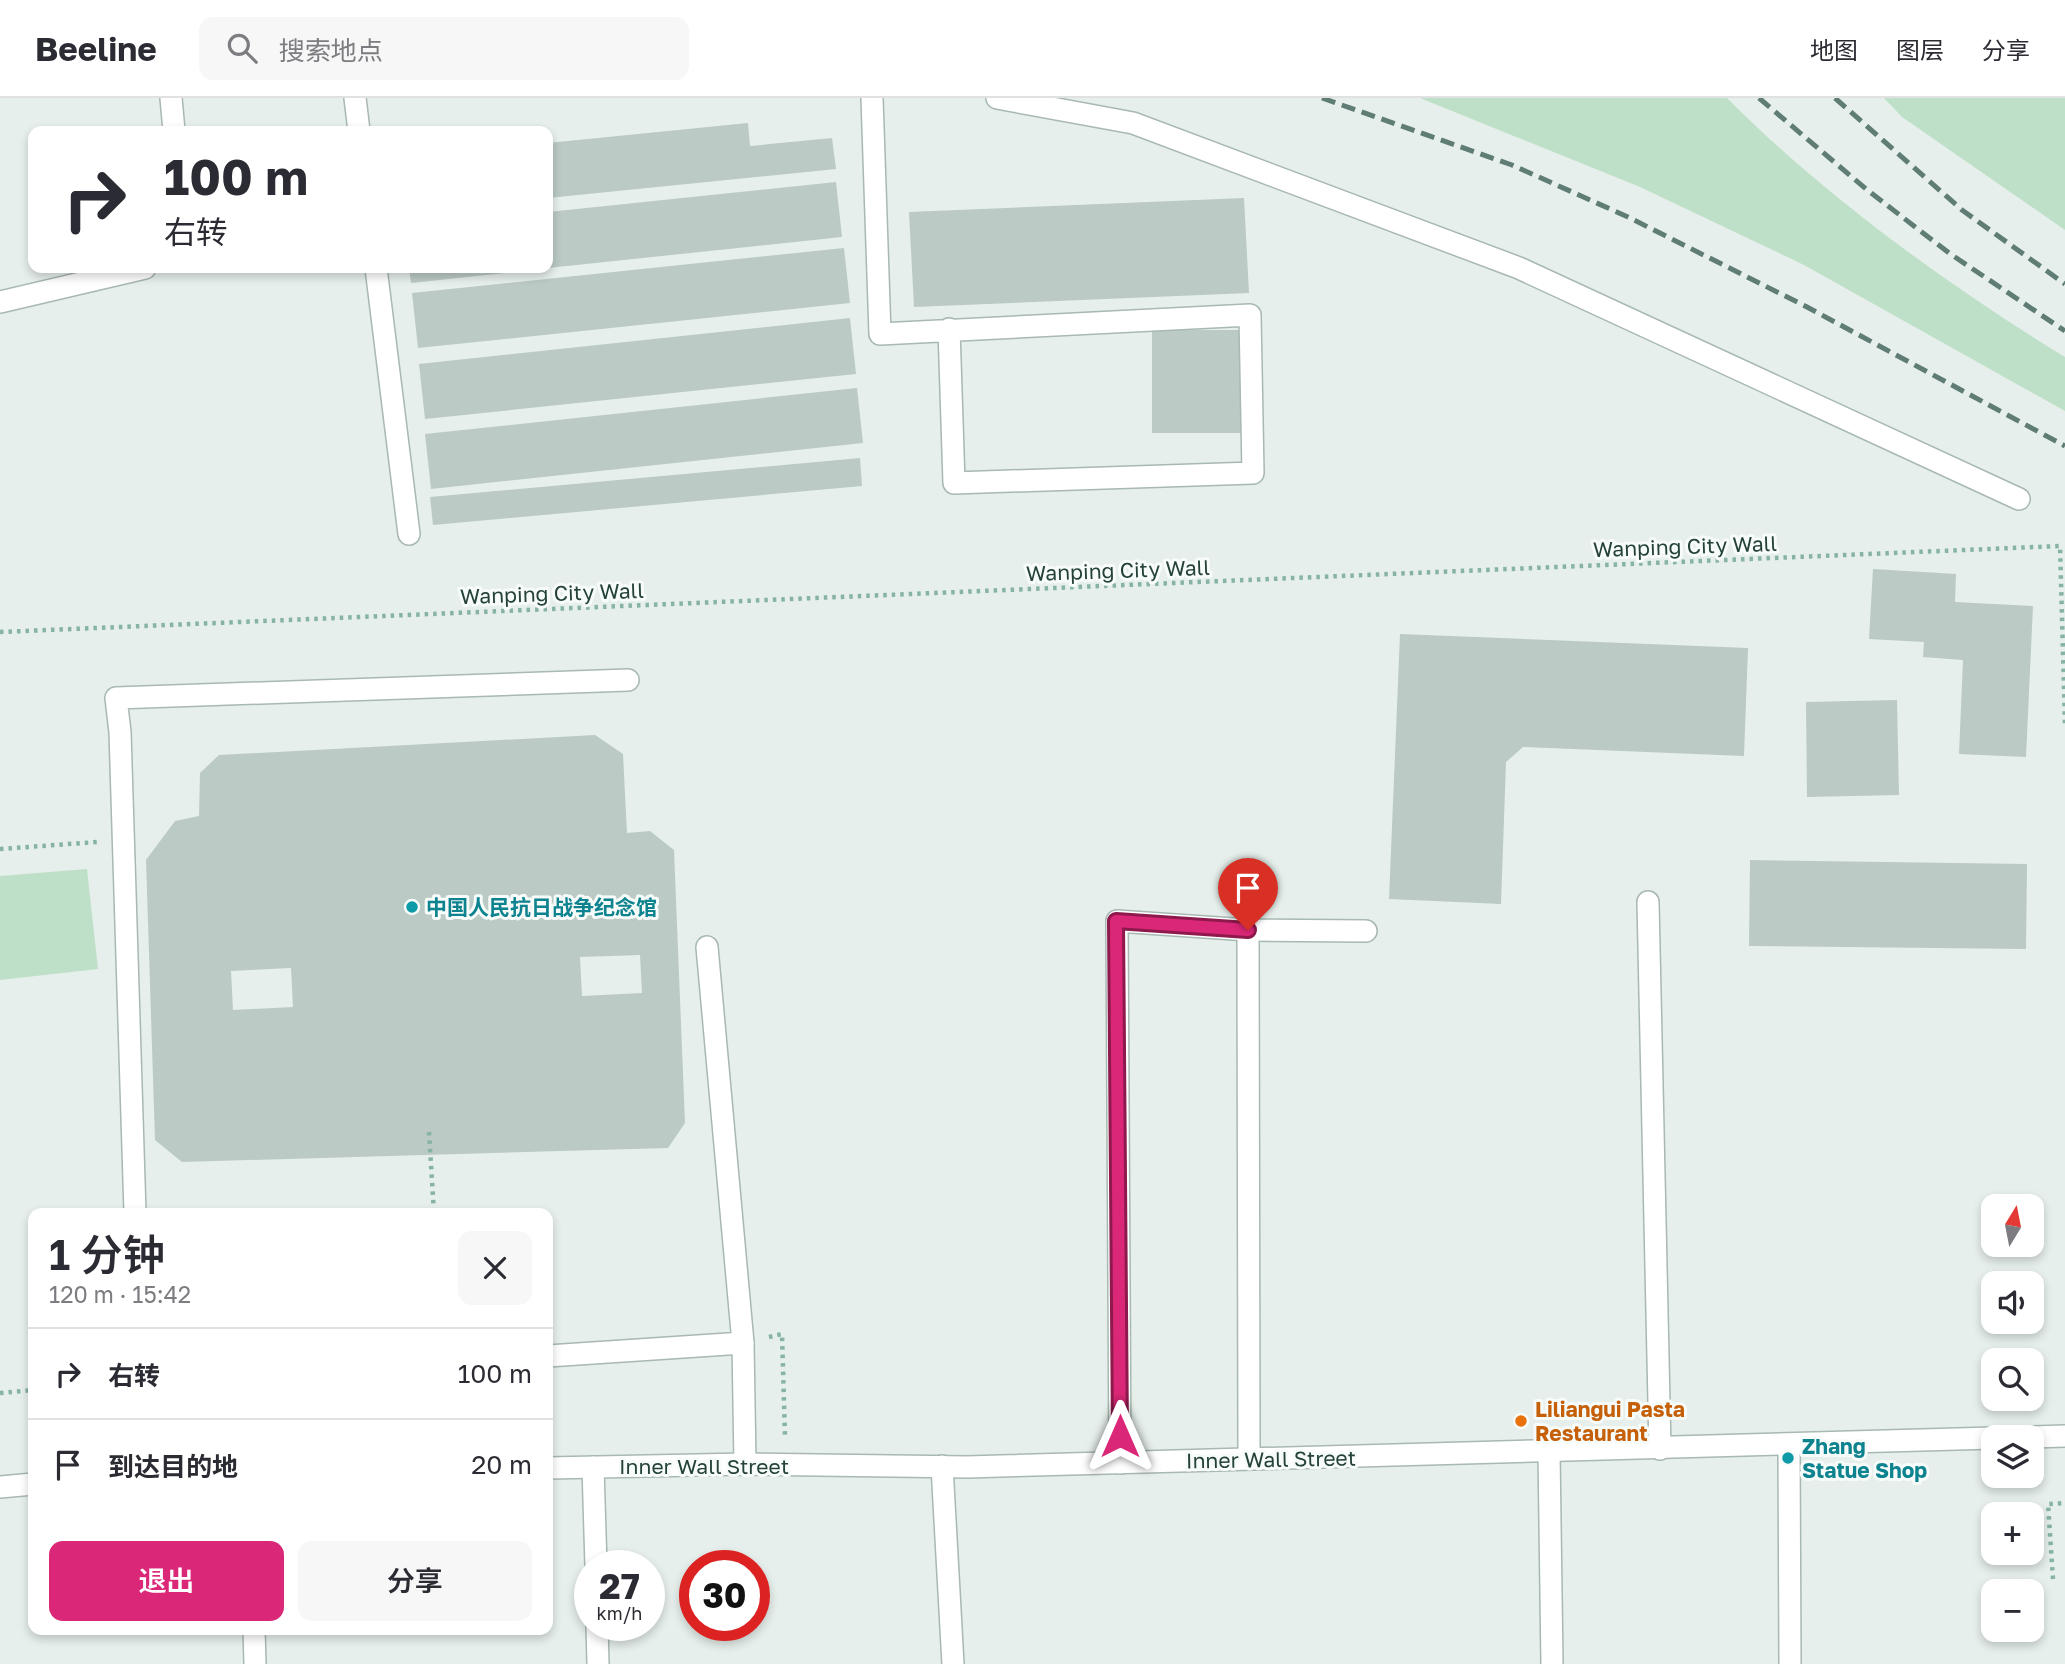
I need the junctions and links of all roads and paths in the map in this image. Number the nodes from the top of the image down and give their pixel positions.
1 (171, 98) edge
2 (355, 98) edge
3 (872, 98) edge
4 (997, 98) edge
5 (174, 126) edge
6 (358, 126) edge
7 (124, 273) edge
8 (377, 273) edge
9 (0, 302) edge
10 (949, 329) junction
11 (2019, 499) dead end
12 (410, 534) dead end
13 (0, 632) edge
14 (628, 680) dead end
15 (2065, 724) edge
16 (122, 840) junction
17 (0, 849) edge
18 (1648, 902) dead end
19 (1248, 930) junction
20 (1366, 931) dead end
21 (707, 947) dead end
22 (429, 1132) dead end
23 (135, 1208) edge
24 (434, 1208) edge
25 (782, 1334) dead end
26 (743, 1343) junction
27 (553, 1356) edge
28 (28, 1390) edge
29 (0, 1393) edge
30 (2065, 1436) edge
31 (2044, 1437) edge
32 (1981, 1438) edge
33 (1789, 1446) junction
34 (1660, 1449) junction
35 (1549, 1452) junction
36 (1249, 1459) junction
37 (1120, 1463) junction
38 (745, 1464) junction
39 (786, 1466) junction
40 (942, 1466) junction
41 (593, 1467) junction
42 (553, 1468) edge
43 (28, 1485) edge
44 (0, 1487) edge
45 (2065, 1503) edge
46 (596, 1550) edge
47 (2053, 1579) dead end
48 (254, 1635) edge
49 (597, 1641) edge
50 (255, 1664) edge
51 (598, 1664) edge
52 (953, 1664) edge
53 (1552, 1664) edge
54 (1790, 1664) edge

1 - 5 street
2 - 6 street
3 - 10 street
4 - 11 street
7 - 9 street
8 - 12 street
10 - 10 street
13 - 15 path, Wanping City Wall
14 - 16 street
16 - 17 path
16 - 23 street
18 - 34 street
19 - 20 street
19 - 36 street
19 - 37 street
21 - 26 street
22 - 24 path
25 - 39 path
26 - 27 street
26 - 38 street
28 - 29 path
30 - 31 street
32 - 33 street, Inner Wall Street
33 - 34 street, Inner Wall Street
33 - 54 street
34 - 35 street, Inner Wall Street
35 - 36 street, Inner Wall Street
35 - 53 street
36 - 37 street, Inner Wall Street
37 - 40 street, Inner Wall Street
38 - 39 street, Inner Wall Street
38 - 41 street, Inner Wall Street
39 - 40 street, Inner Wall Street
40 - 52 street
41 - 42 street, Inner Wall Street
41 - 46 street
43 - 44 street
45 - 47 path
48 - 50 street
49 - 51 street

